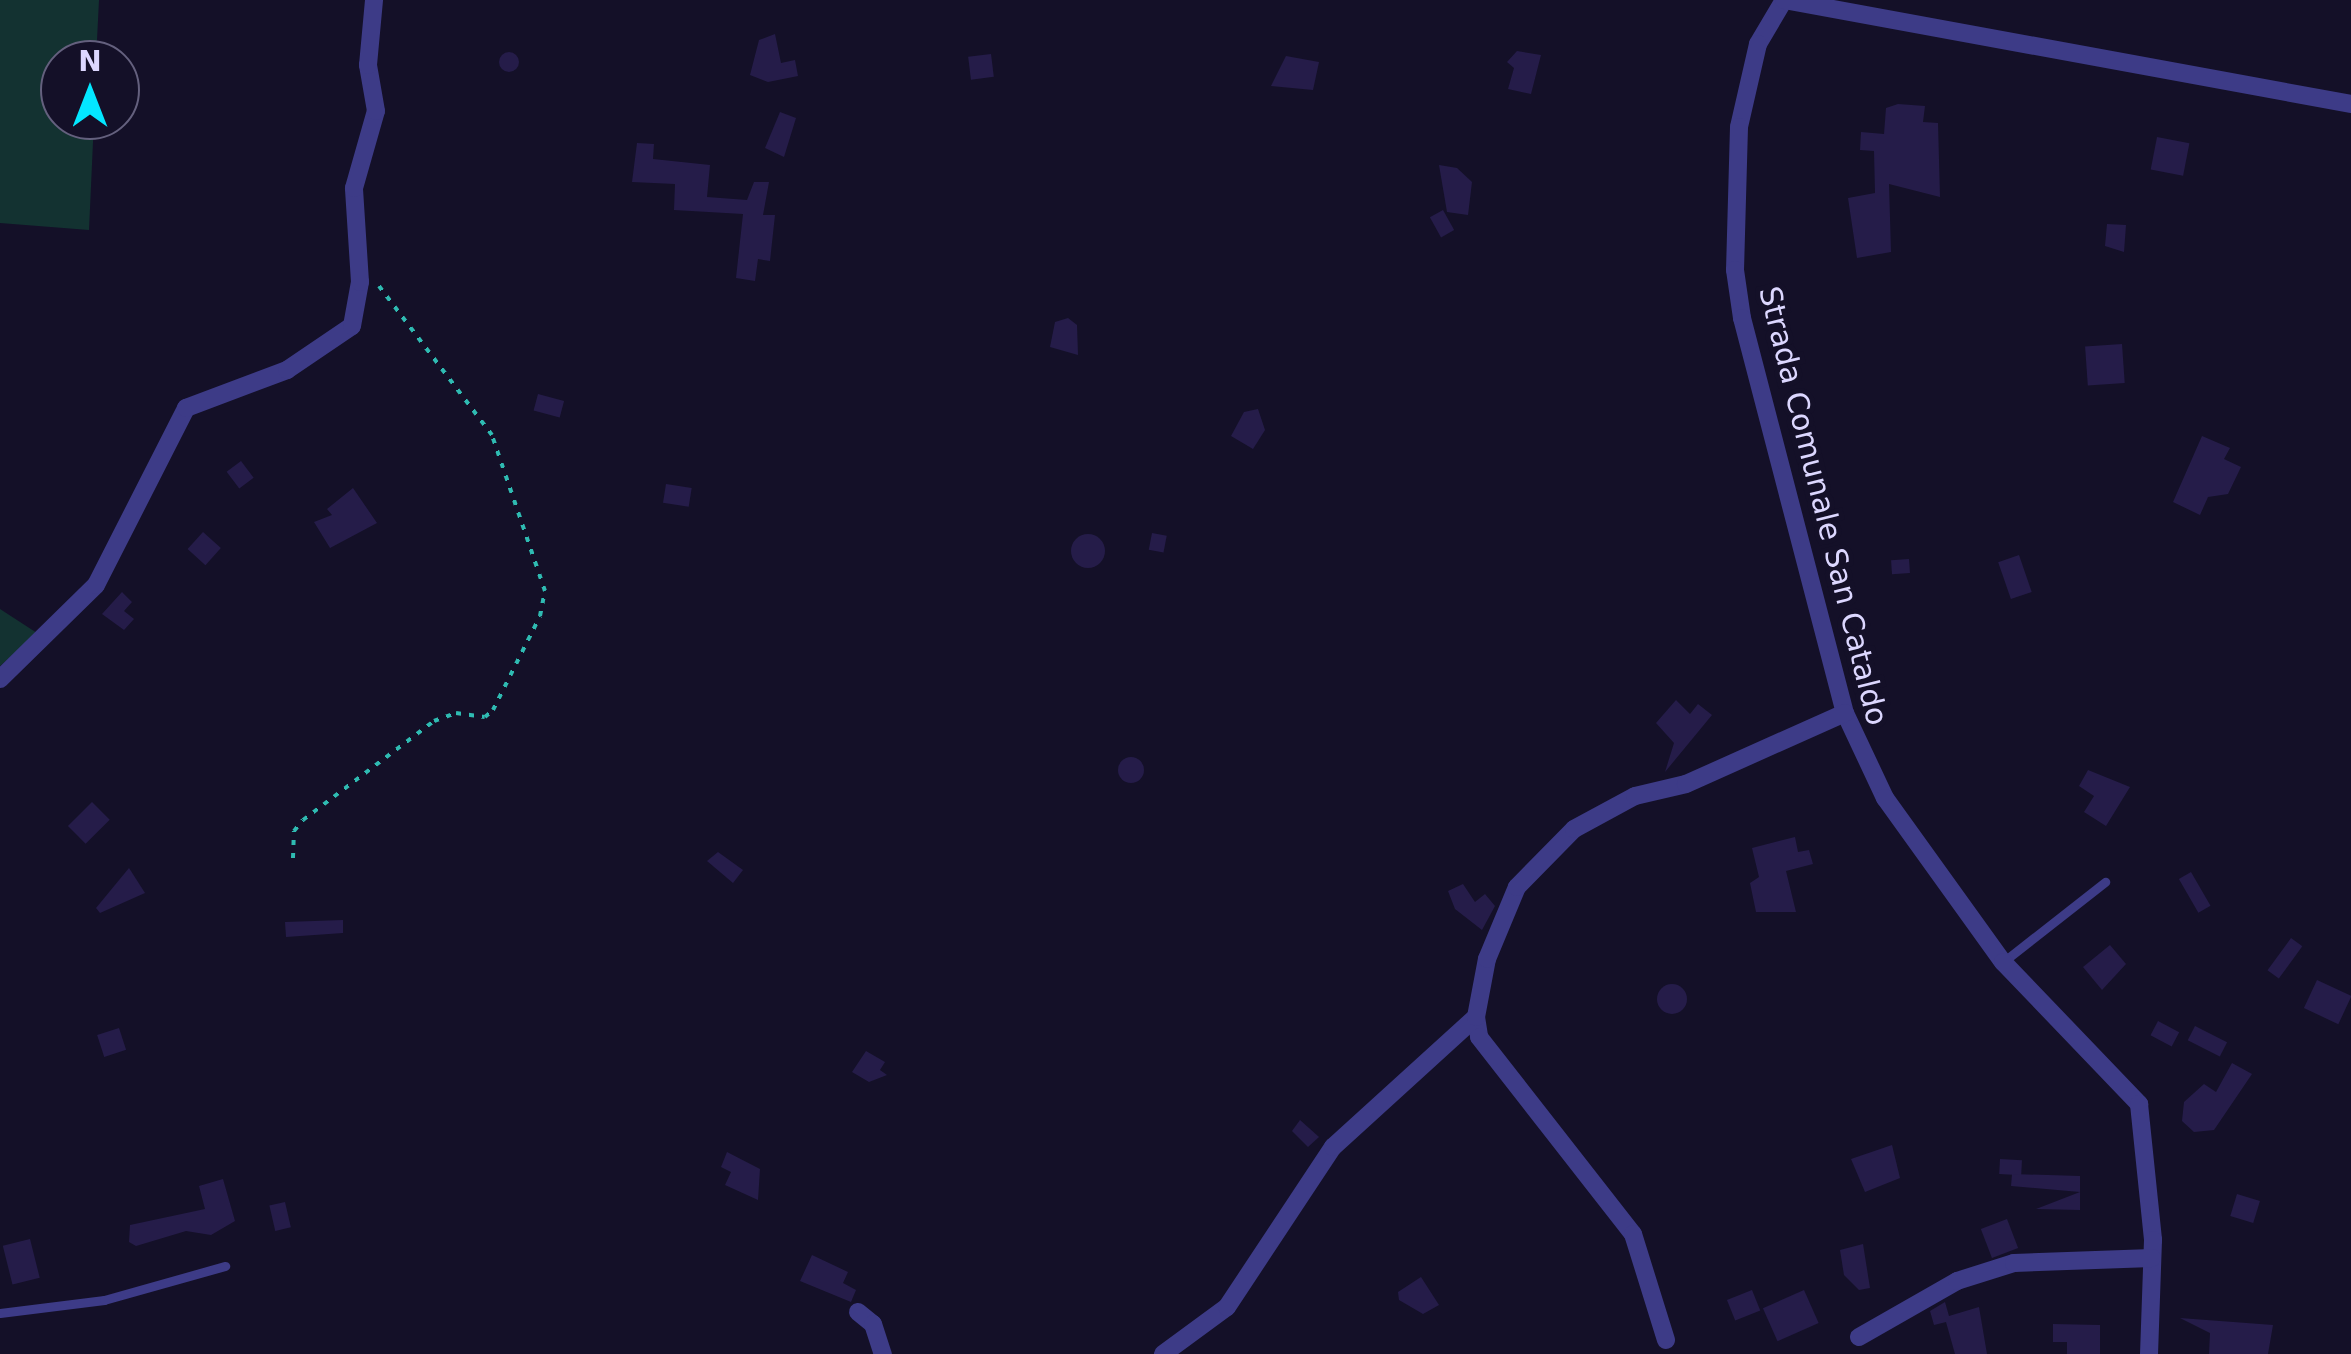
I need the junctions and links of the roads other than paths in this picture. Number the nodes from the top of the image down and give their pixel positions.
1 (374, 0) edge
2 (1784, 0) edge
3 (2351, 104) edge
4 (0, 679) edge
5 (1845, 713) junction
6 (2105, 882) dead end
7 (2003, 962) junction
8 (1476, 1017) junction
9 (2152, 1258) junction
10 (225, 1266) dead end
11 (0, 1312) edge
12 (858, 1312) dead end
13 (1858, 1336) dead end
14 (1666, 1340) dead end
15 (883, 1354) edge
16 (1163, 1354) edge
17 (2149, 1354) edge

1 - 4 street
2 - 3 street
2 - 5 street, Strada Comunale San Cataldo
5 - 7 street, Strada Comunale San Cataldo
5 - 8 street
6 - 7 lane
7 - 9 street, Strada Comunale San Cataldo
8 - 14 street
8 - 16 street
9 - 13 street
9 - 17 street, Strada Comunale San Cataldo
10 - 11 lane
12 - 15 street

